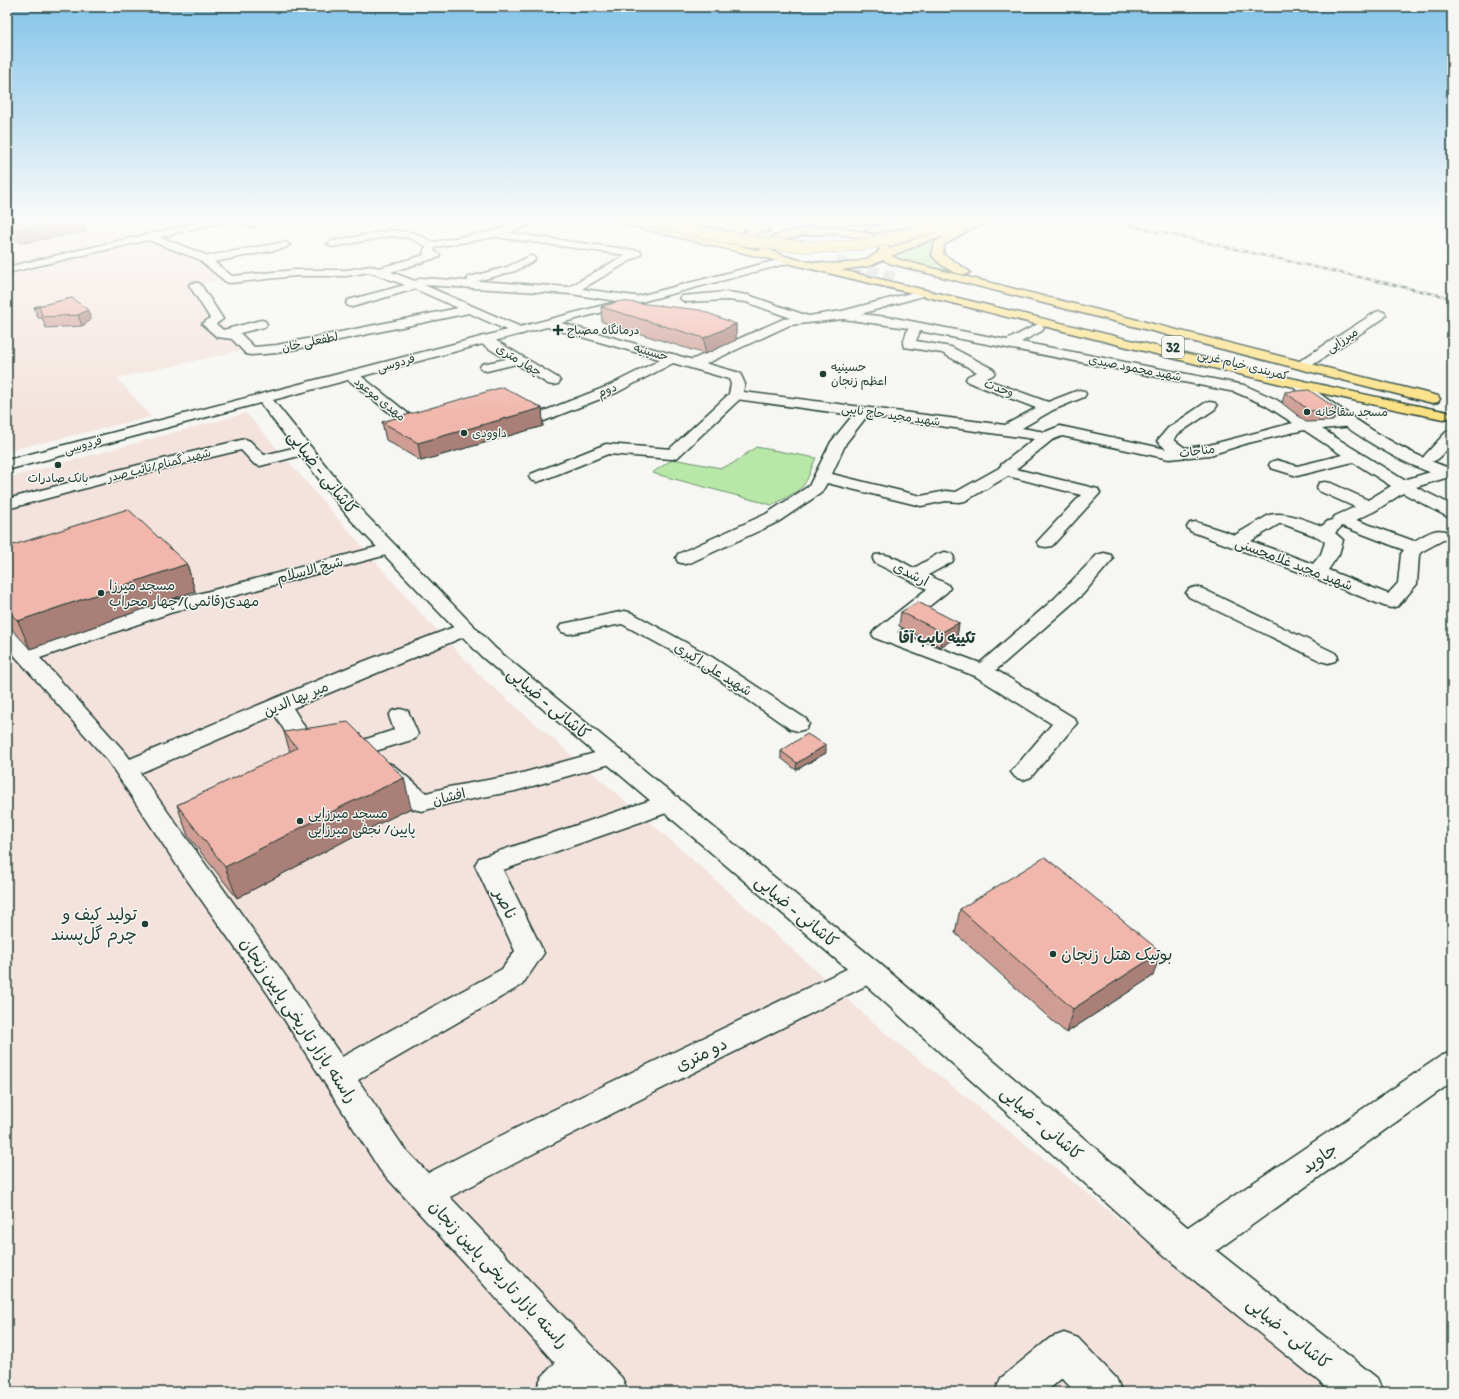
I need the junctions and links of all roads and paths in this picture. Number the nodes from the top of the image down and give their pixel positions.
1 (196, 285) dead end
2 (416, 285) edge
3 (417, 285) edge
4 (476, 285) edge
5 (585, 285) edge
6 (692, 285) edge
7 (909, 285) tunnel mouth
8 (933, 285) edge
9 (938, 285) edge
10 (988, 285) edge
11 (995, 285) edge
12 (1006, 290) junction
13 (576, 291) junction
14 (922, 293) junction
15 (686, 298) dead end
16 (635, 300) junction
17 (562, 302) dead end
18 (352, 303) dead end
19 (472, 309) junction
20 (1380, 314) dead end
21 (843, 315) junction
22 (810, 320) junction
23 (261, 324) dead end
24 (548, 324) junction
25 (915, 326) junction
26 (1038, 328) dead end
27 (519, 331) junction
28 (221, 334) junction
29 (485, 340) junction
30 (1009, 344) junction
31 (672, 358) junction
32 (518, 360) junction
33 (694, 364) junction
34 (1303, 365) junction
35 (487, 367) dead end
36 (351, 375) junction
37 (553, 381) dead end
38 (1361, 381) junction
39 (1298, 384) junction
40 (1079, 394) dead end
41 (736, 395) junction
42 (264, 398) junction
43 (1452, 404) edge
44 (1210, 406) dead end
45 (1048, 407) junction
46 (864, 411) junction
47 (1447, 416) edge
48 (539, 418) edge
49 (410, 422) edge
50 (1348, 423) junction
51 (1306, 425) junction
52 (1007, 430) junction
53 (1047, 437) junction
54 (1449, 441) edge
55 (305, 450) junction
56 (1182, 453) junction
57 (1356, 456) junction
58 (1431, 458) dead end
59 (7, 465) edge
60 (1277, 465) dead end
61 (1006, 471) junction
62 (1450, 473) edge
63 (537, 477) dead end
64 (823, 477) junction
65 (1402, 486) junction
66 (1325, 487) dead end
67 (7, 504) edge
68 (1369, 507) junction
69 (1452, 512) edge
70 (1342, 520) junction
71 (1196, 527) dead end
72 (1324, 533) junction
73 (1439, 535) dead end
74 (1046, 542) dead end
75 (1237, 542) junction
76 (1415, 548) junction
77 (388, 549) junction
78 (684, 558) dead end
79 (945, 558) dead end
80 (882, 559) dead end
81 (1104, 560) dead end
82 (1317, 572) junction
83 (914, 575) junction
84 (1196, 593) dead end
85 (569, 628) dead end
86 (466, 629) junction
87 (7, 634) edge
88 (26, 656) junction
89 (1328, 657) dead end
90 (983, 671) junction
91 (280, 705) junction
92 (400, 716) dead end
93 (798, 724) dead end
94 (362, 748) junction
95 (613, 756) junction
96 (126, 770) junction
97 (1023, 772) dead end
98 (668, 803) junction
99 (869, 971) junction
100 (1452, 1065) edge
101 (337, 1076) junction
102 (424, 1193) junction
103 (1186, 1250) junction
104 (582, 1364) junction
105 (555, 1392) edge
106 (608, 1392) edge
107 (1015, 1392) edge
108 (1102, 1392) edge
109 (1363, 1392) edge

1 - 28 street
2 - 18 street
3 - 19 street
4 - 13 street
5 - 13 street
6 - 16 street, فردوسی
7 - 14 highway
8 - 47 highway, کمربندی خیام غربی / 32
9 - 38 highway, کمربندی خیام غربی / 32
10 - 12 highway
11 - 12 highway
12 - 34 highway
13 - 16 street
13 - 17 street
14 - 21 street
14 - 39 highway
15 - 22 street
16 - 24 street, فردوسی
19 - 27 street
19 - 28 street, لطفعلی خان
20 - 34 street, میرزایی
21 - 22 street
21 - 25 street, شهید محمود صیدی
22 - 33 street
23 - 28 street
24 - 27 street, فردوسی
24 - 31 street, حسینیه
25 - 30 street, شهید محمود صیدی
25 - 45 street, وحدت
26 - 30 street
27 - 29 street, فردوسی
29 - 32 street, چهار متری
29 - 36 street, فردوسی
30 - 51 street, شهید محمود صیدی
31 - 33 street, حسینیه
31 - 48 street, دوم
32 - 35 street
32 - 37 street, چهار متری
33 - 41 street, حسینیه
34 - 38 highway
36 - 42 street, فردوسی
36 - 49 street, مهدی موعود
38 - 43 highway, 32
39 - 47 highway
39 - 50 street
40 - 45 street
41 - 46 street, شهید مجید حاج نایبی
41 - 63 street
42 - 55 street, کاشانی - ضیایی
42 - 59 street, فردوسی
44 - 56 street
45 - 52 street
46 - 52 street, شهید مجید حاج نایبی
46 - 64 street
50 - 51 street, مناجات
50 - 62 street
51 - 56 street, مناجات
51 - 57 street, شهید محمود صیدی
52 - 53 street, شهید مجید حاج نایبی
53 - 56 street, مناجات
53 - 61 street
54 - 58 street
55 - 67 street, شهید گمنام/نائب صدر
55 - 77 street, کاشانی - ضیایی
57 - 60 street
57 - 65 street, شهید محمود صیدی
61 - 64 street
61 - 74 street
62 - 65 street
64 - 78 street
65 - 68 street
65 - 69 street, شهید محمود صیدی
66 - 68 street
68 - 70 street
70 - 72 street
70 - 76 street
71 - 75 street, شهید مجید غلامحسنی
72 - 75 street
72 - 82 street
73 - 76 street
75 - 82 street, شهید مجید غلامحسنی
76 - 82 street, شهید مجید غلامحسنی
77 - 86 street, کاشانی - ضیایی
77 - 88 street, شیخ الاسلام
79 - 83 street
80 - 83 street, ارشدی
81 - 90 street
83 - 90 street, ارشدی
84 - 89 street
85 - 93 street, شهید علی اکبری
86 - 91 street, میر بها الدین
86 - 95 street, کاشانی - ضیایی
87 - 88 street, راسته بازار تاریخی پایین زنجان
88 - 96 street, راسته بازار تاریخی پایین زنجان
90 - 97 street
91 - 94 street
91 - 96 street, میر بها الدین
92 - 94 street
94 - 95 street, افشان
95 - 98 street, کاشانی - ضیایی
96 - 101 street, راسته بازار تاریخی پایین زنجان
98 - 99 street, کاشانی - ضیایی
98 - 101 street, ناصر
99 - 102 street, دو متری
99 - 103 street, کاشانی - ضیایی
100 - 103 street, جاوید
101 - 102 street, راسته بازار تاریخی پایین زنجان
102 - 104 street, راسته بازار تاریخی پایین زنجان
103 - 109 street, کاشانی - ضیایی
104 - 105 street
104 - 106 street, راسته بازار تاریخی پایین زنجان
107 - 108 street

